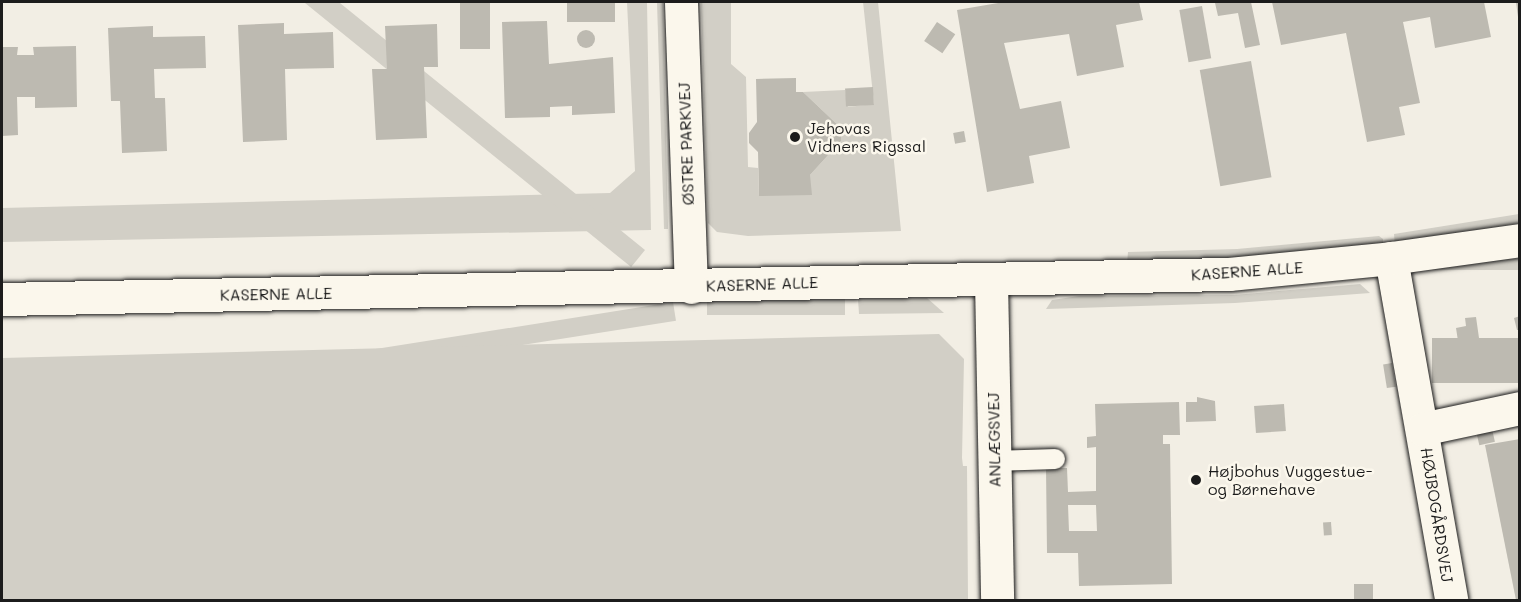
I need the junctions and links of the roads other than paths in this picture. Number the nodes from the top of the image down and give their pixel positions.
1 (681, 2) edge
2 (1520, 240) edge
3 (1391, 258) junction
4 (991, 280) junction
5 (691, 287) junction
6 (2, 299) edge
7 (1520, 408) edge
8 (1422, 429) junction
9 (1055, 459) dead end
10 (994, 461) junction
11 (997, 600) edge
12 (1451, 600) edge

1 - 5 street, ØSTRE PARKVEJ
2 - 3 street, KASERNE ALLE
3 - 4 street, KASERNE ALLE
3 - 8 street, HØJBOGÅRDSVEJ
4 - 5 street, KASERNE ALLE
4 - 10 street, ANLÆGSVEJ
5 - 6 street, KASERNE ALLE
7 - 8 street, HØJBOGÅRDSVEJ
8 - 12 street, HØJBOGÅRDSVEJ
9 - 10 lane
10 - 11 street, ANLÆGSVEJ

